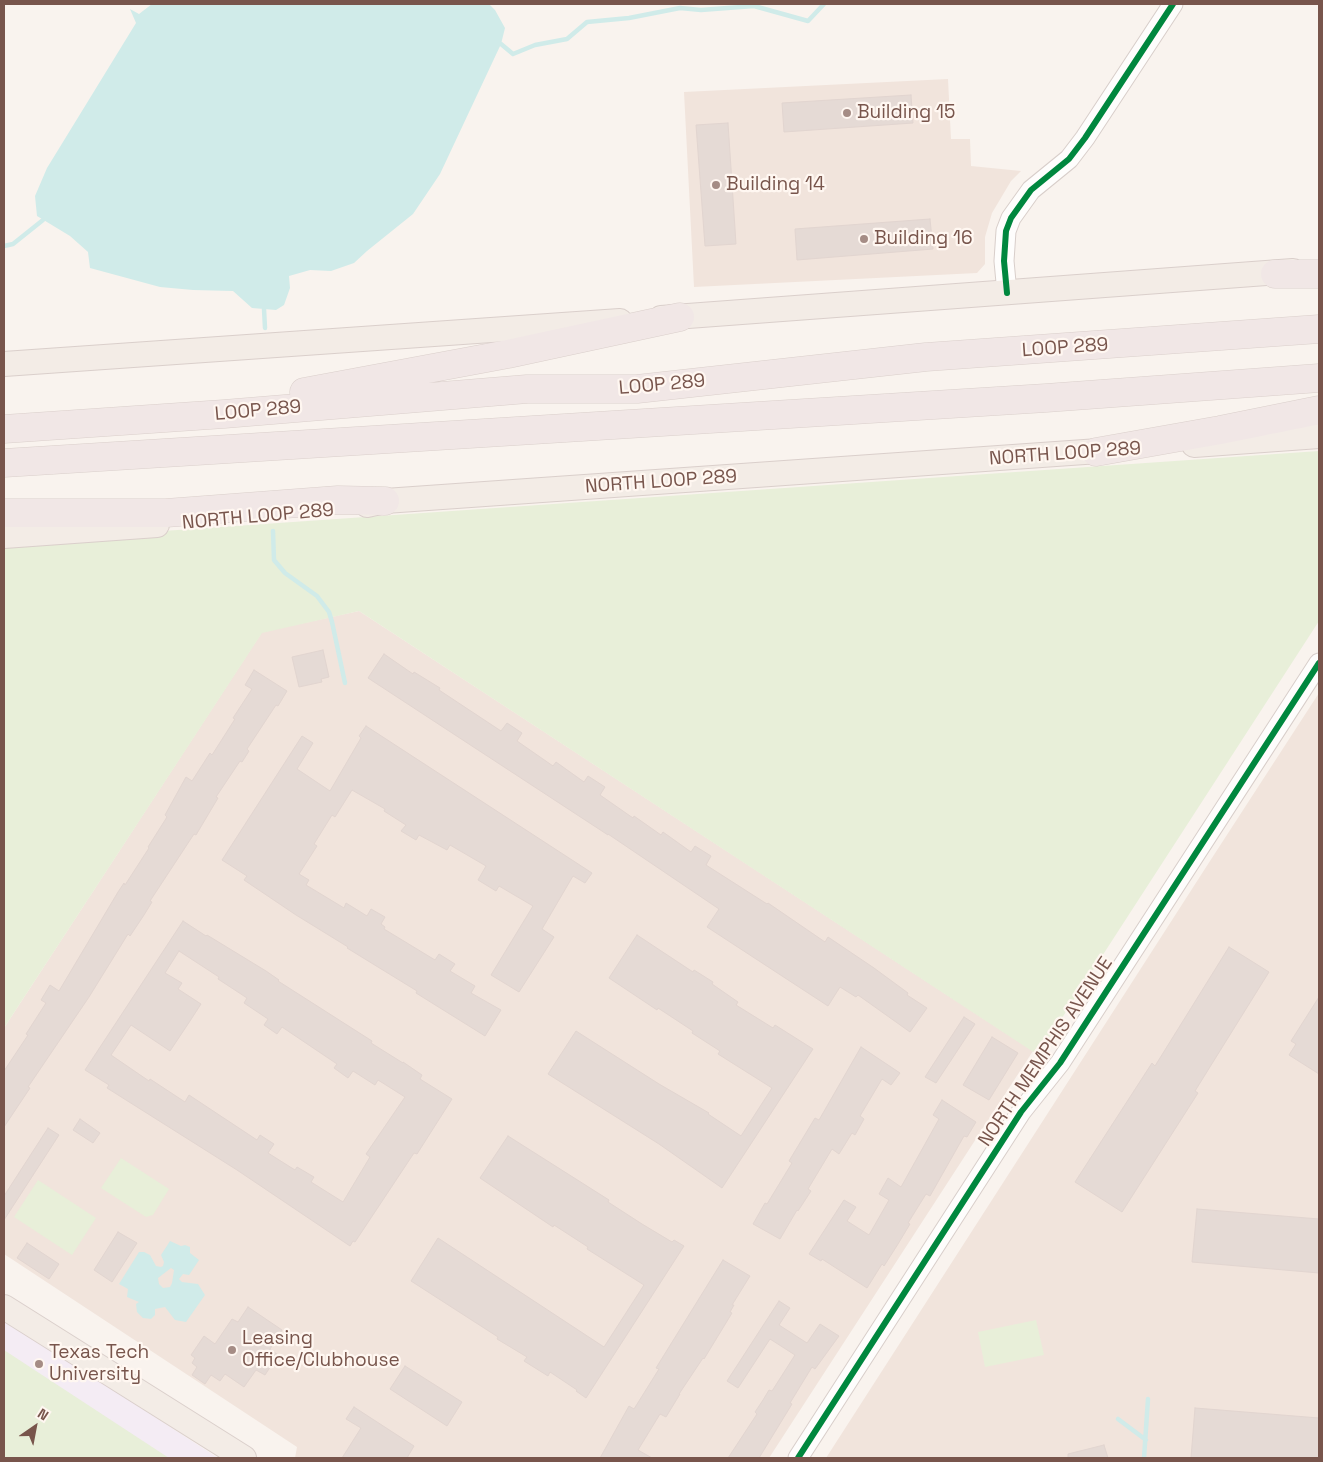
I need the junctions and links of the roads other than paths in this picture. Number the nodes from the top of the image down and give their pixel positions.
1 (1173, 4) edge
2 (1319, 268) edge
3 (1275, 274) junction
4 (1319, 274) edge
5 (1007, 293) junction
6 (680, 316) junction
7 (1319, 330) edge
8 (4, 364) edge
9 (1319, 378) edge
10 (1319, 410) edge
11 (4, 416) edge
12 (4, 429) edge
13 (1319, 436) edge
14 (1096, 452) junction
15 (4, 463) edge
16 (385, 502) junction
17 (4, 513) edge
18 (4, 536) edge
19 (1319, 664) edge
20 (4, 1307) edge
21 (244, 1458) edge
22 (798, 1458) edge

1 - 5 street
2 - 3 main road
3 - 4 highway
3 - 5 main road
5 - 6 main road
6 - 8 main road
6 - 11 highway
7 - 12 highway, LOOP 289
9 - 15 highway, LOOP 289
10 - 14 highway
13 - 14 main road, NORTH LOOP 289
14 - 16 main road, NORTH LOOP 289
16 - 17 highway
16 - 18 main road, NORTH LOOP 289
19 - 22 street, NORTH MEMPHIS AVENUE
20 - 21 main road

